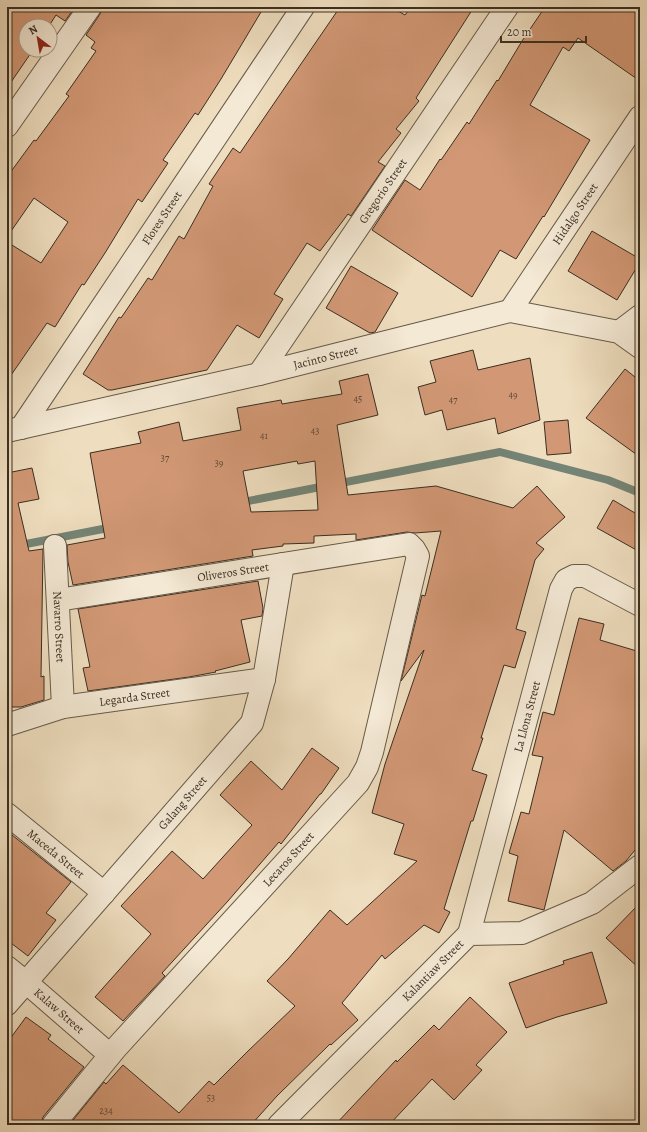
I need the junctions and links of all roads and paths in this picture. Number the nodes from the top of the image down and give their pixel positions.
1 (90, 7) edge
2 (303, 7) edge
3 (507, 7) edge
4 (640, 117) edge
5 (7, 126) edge
6 (510, 311) junction
7 (640, 316) edge
8 (619, 332) junction
9 (640, 347) edge
10 (259, 374) junction
11 (14, 429) edge
12 (408, 544) joint
13 (55, 546) dead end
14 (283, 564) junction
15 (58, 600) junction
16 (640, 605) edge
17 (264, 678) junction
18 (63, 708) junction
19 (7, 725) edge
20 (7, 814) edge
21 (640, 866) edge
22 (104, 893) junction
23 (468, 934) junction
24 (7, 967) edge
25 (26, 983) junction
26 (7, 1004) edge
27 (110, 1055) junction
28 (53, 1125) edge
29 (280, 1125) edge

1 - 5 street
2 - 11 street, Flores Street
3 - 10 street, Gregorio Street
4 - 6 street, Hidalgo Street
6 - 8 street, Jacinto Street
6 - 10 street, Jacinto Street
7 - 8 street
8 - 9 street, Jacinto Street
10 - 11 street, Jacinto Street
12 - 14 street, Oliveros Street
12 - 27 street, Lecaros Street
13 - 15 street, Navarro Street
14 - 15 street, Oliveros Street
14 - 17 street, Galang Street
15 - 18 street, Navarro Street
16 - 23 street, La Llona Street
17 - 18 street, Legarda Street
17 - 22 street, Galang Street
18 - 19 street, Legarda Street
20 - 22 street, Maceda Street
21 - 23 street, Kalantiaw Street
22 - 25 street, Galang Street
23 - 29 street, Kalantiaw Street
24 - 25 street, Kalaw Street
25 - 26 street, Galang Street
25 - 27 street, Kalaw Street
27 - 28 street, Lecaros Street

